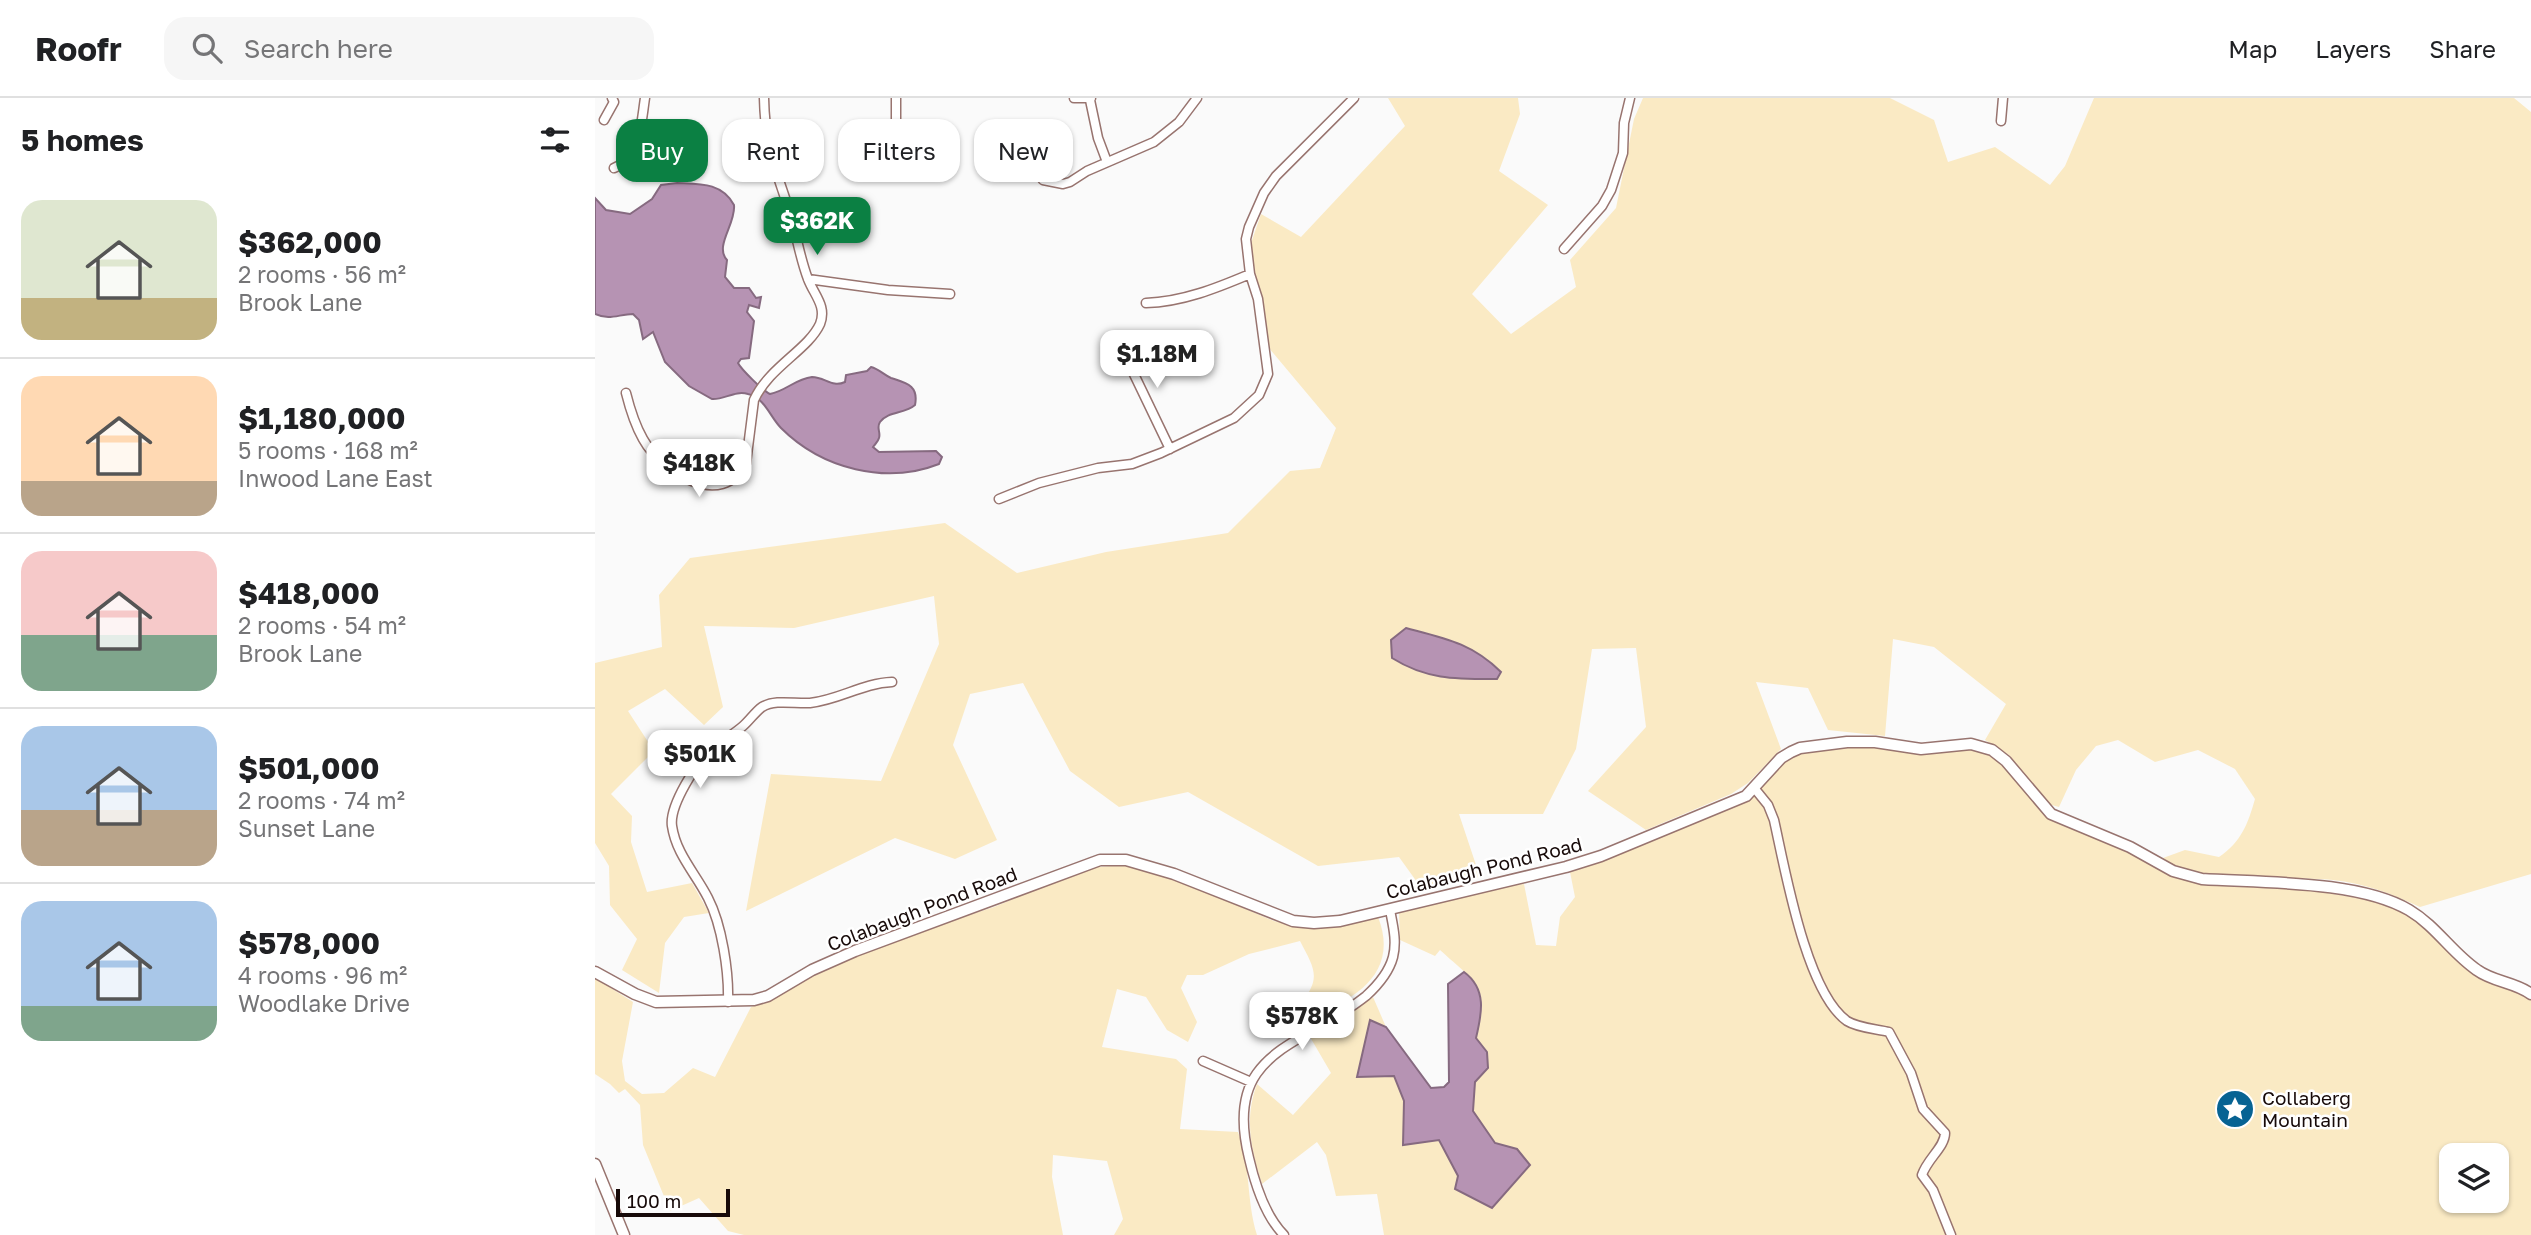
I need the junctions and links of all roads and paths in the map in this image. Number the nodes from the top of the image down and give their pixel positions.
1 (612, 98) edge
2 (645, 98) edge
3 (764, 98) edge
4 (896, 98) edge
5 (1074, 98) edge
6 (1197, 98) edge
7 (1354, 98) edge
8 (1630, 98) edge
9 (2003, 98) edge
10 (1091, 99) edge
11 (896, 119) edge
12 (604, 120) dead end
13 (2001, 121) dead end
14 (1107, 162) junction
15 (614, 168) dead end
16 (1073, 180) edge
17 (1051, 182) edge
18 (1070, 182) edge
19 (1563, 249) dead end
20 (1249, 274) junction
21 (808, 279) junction
22 (950, 294) dead end
23 (1146, 303) dead end
24 (1119, 343) dead end
25 (626, 393) dead end
26 (1170, 449) junction
27 (999, 499) dead end
28 (892, 682) dead end
29 (1755, 789) junction
30 (1390, 910) junction
31 (595, 972) edge
32 (2531, 994) edge
33 (728, 1002) junction
34 (1203, 1062) dead end
35 (1251, 1082) junction
36 (595, 1164) edge
37 (624, 1235) edge
38 (1283, 1235) edge
39 (1951, 1235) edge

1 - 12 street
2 - 15 street
3 - 21 street
4 - 11 street
5 - 10 street
6 - 14 street
7 - 20 street
8 - 19 street
9 - 13 street
10 - 14 street
14 - 16 street
17 - 18 street
20 - 23 street
20 - 26 street
21 - 22 street
21 - 25 street
24 - 26 street
26 - 27 street
28 - 33 street
29 - 30 street, Colabaugh Pond Road
29 - 32 street, Colabaugh Pond Road
29 - 39 street
30 - 33 street, Colabaugh Pond Road
30 - 35 street
31 - 33 street, Colabaugh Pond Road
34 - 35 street
35 - 38 street
36 - 37 street

